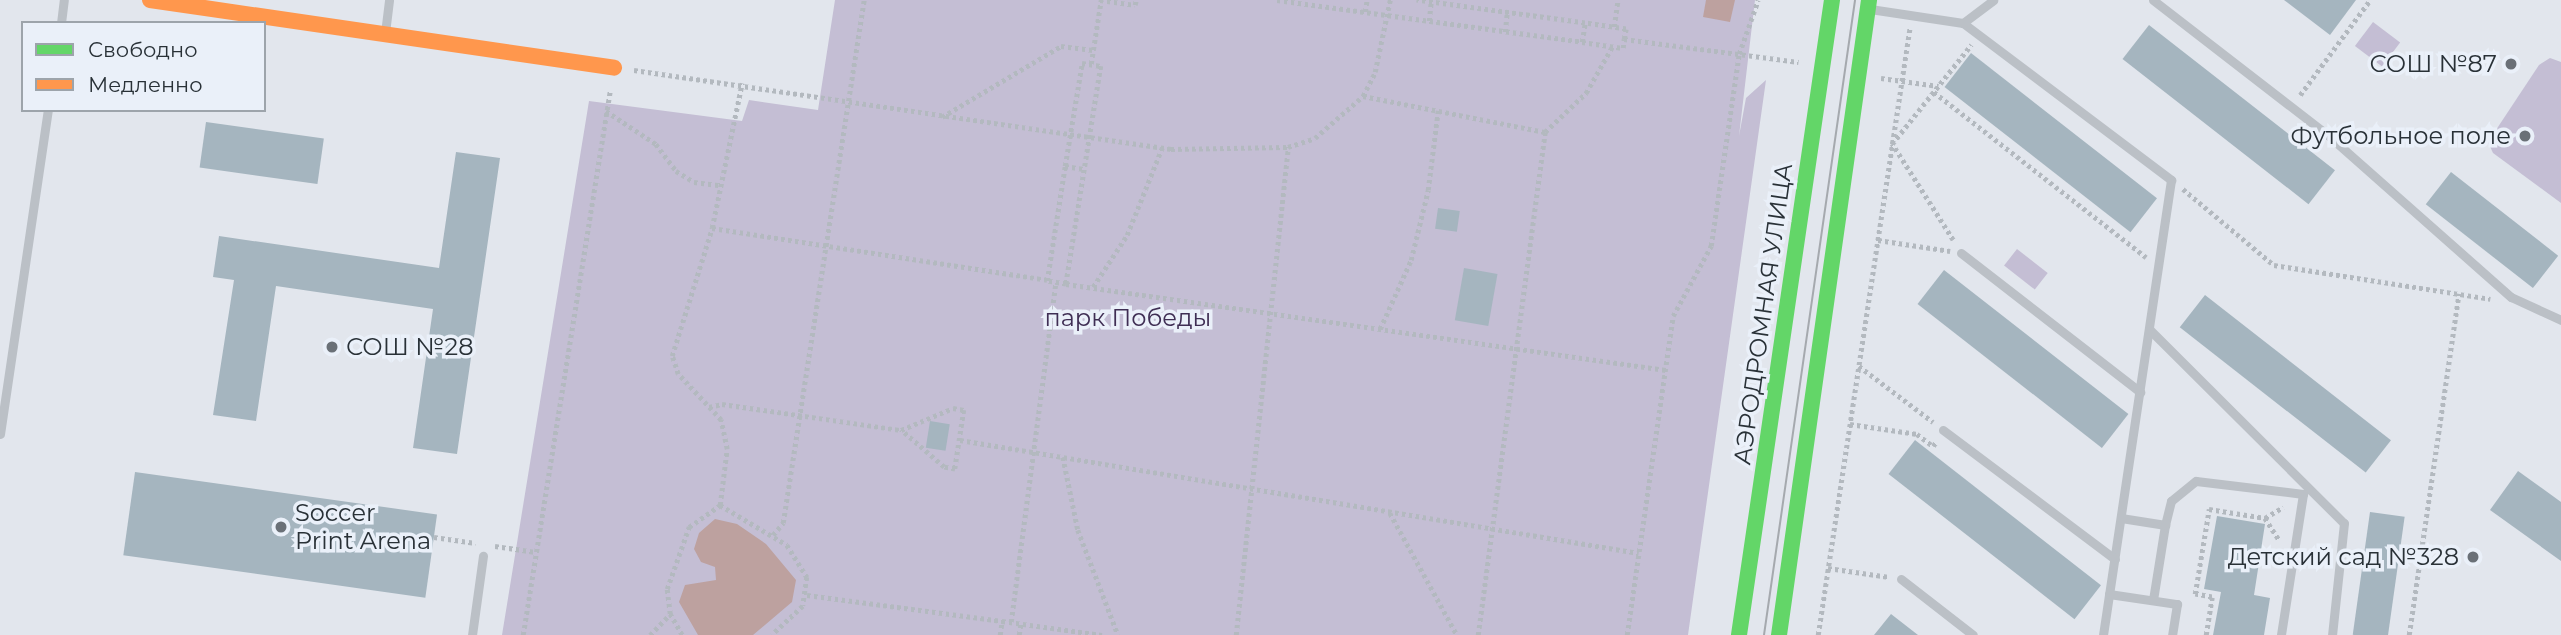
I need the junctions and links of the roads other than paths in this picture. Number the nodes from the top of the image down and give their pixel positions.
1 (64, 0) edge
2 (150, 0) edge
3 (389, 0) edge
4 (1832, 0) edge
5 (1993, 0) edge
6 (2152, 0) edge
7 (1868, 4) edge
8 (61, 21) edge
9 (1963, 23) junction
10 (385, 34) junction
11 (614, 68) road end
12 (48, 112) edge
13 (1961, 253) road end
14 (2561, 320) edge
15 (2149, 329) junction
16 (2140, 392) junction
17 (1943, 430) road end
18 (0, 434) edge
19 (2305, 483) junction
20 (2303, 494) junction
21 (2121, 518) junction
22 (2165, 525) junction
23 (483, 556) dead end
24 (2115, 559) junction
25 (1900, 579) road end
26 (2109, 594) junction
27 (2153, 600) junction
28 (471, 635) edge
29 (1739, 635) edge
30 (1779, 635) edge
31 (1973, 635) edge
32 (2103, 635) edge
33 (2172, 635) edge
34 (2281, 635) edge
35 (2332, 635) edge

1 - 8 lane
2 - 10 main road
3 - 10 lane
4 - 29 main road, АЭРОДРОМНАЯ УЛИЦА
5 - 9 lane
6 - 14 lane
7 - 9 lane
7 - 30 main road
9 - 15 lane
10 - 11 main road
12 - 18 lane
13 - 16 lane
15 - 16 lane
15 - 19 lane
16 - 21 lane
17 - 24 lane
19 - 20 lane
19 - 35 lane
20 - 22 lane
20 - 34 lane
21 - 22 lane
21 - 24 lane
22 - 27 lane
23 - 28 lane
24 - 26 lane
25 - 31 lane
26 - 27 lane
26 - 32 lane
27 - 33 lane

